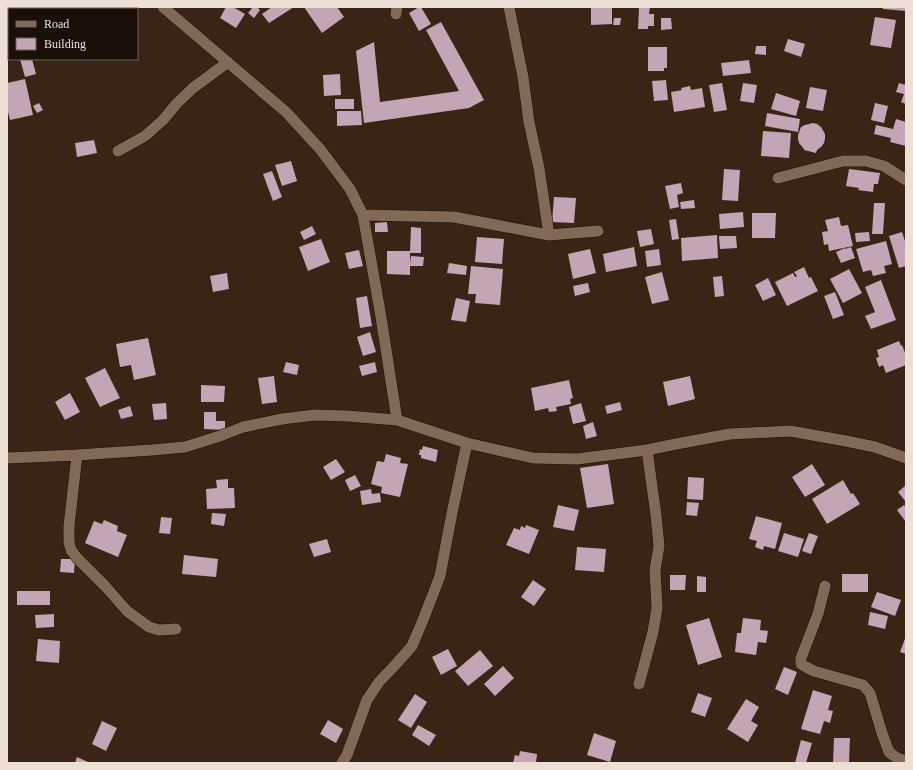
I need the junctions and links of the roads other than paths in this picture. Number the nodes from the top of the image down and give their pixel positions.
1 (163, 7) edge
2 (508, 7) edge
3 (228, 62) junction
4 (118, 151) dead end
5 (778, 178) dead end
6 (906, 180) edge
7 (363, 215) junction
8 (598, 231) dead end
9 (549, 235) junction
10 (397, 420) junction
11 (468, 443) junction
12 (647, 450) junction
13 (77, 455) junction
14 (7, 458) edge
15 (906, 458) edge
16 (825, 586) dead end
17 (176, 629) dead end
18 (639, 684) dead end
19 (906, 761) edge
20 (342, 763) edge

1 - 3 street
2 - 9 street
3 - 4 street
3 - 7 street
5 - 6 street
7 - 9 street
7 - 10 street
8 - 9 street
10 - 11 street
10 - 13 street
11 - 12 street
11 - 20 street
12 - 15 street
12 - 18 street
13 - 14 street
13 - 17 street
16 - 19 street

